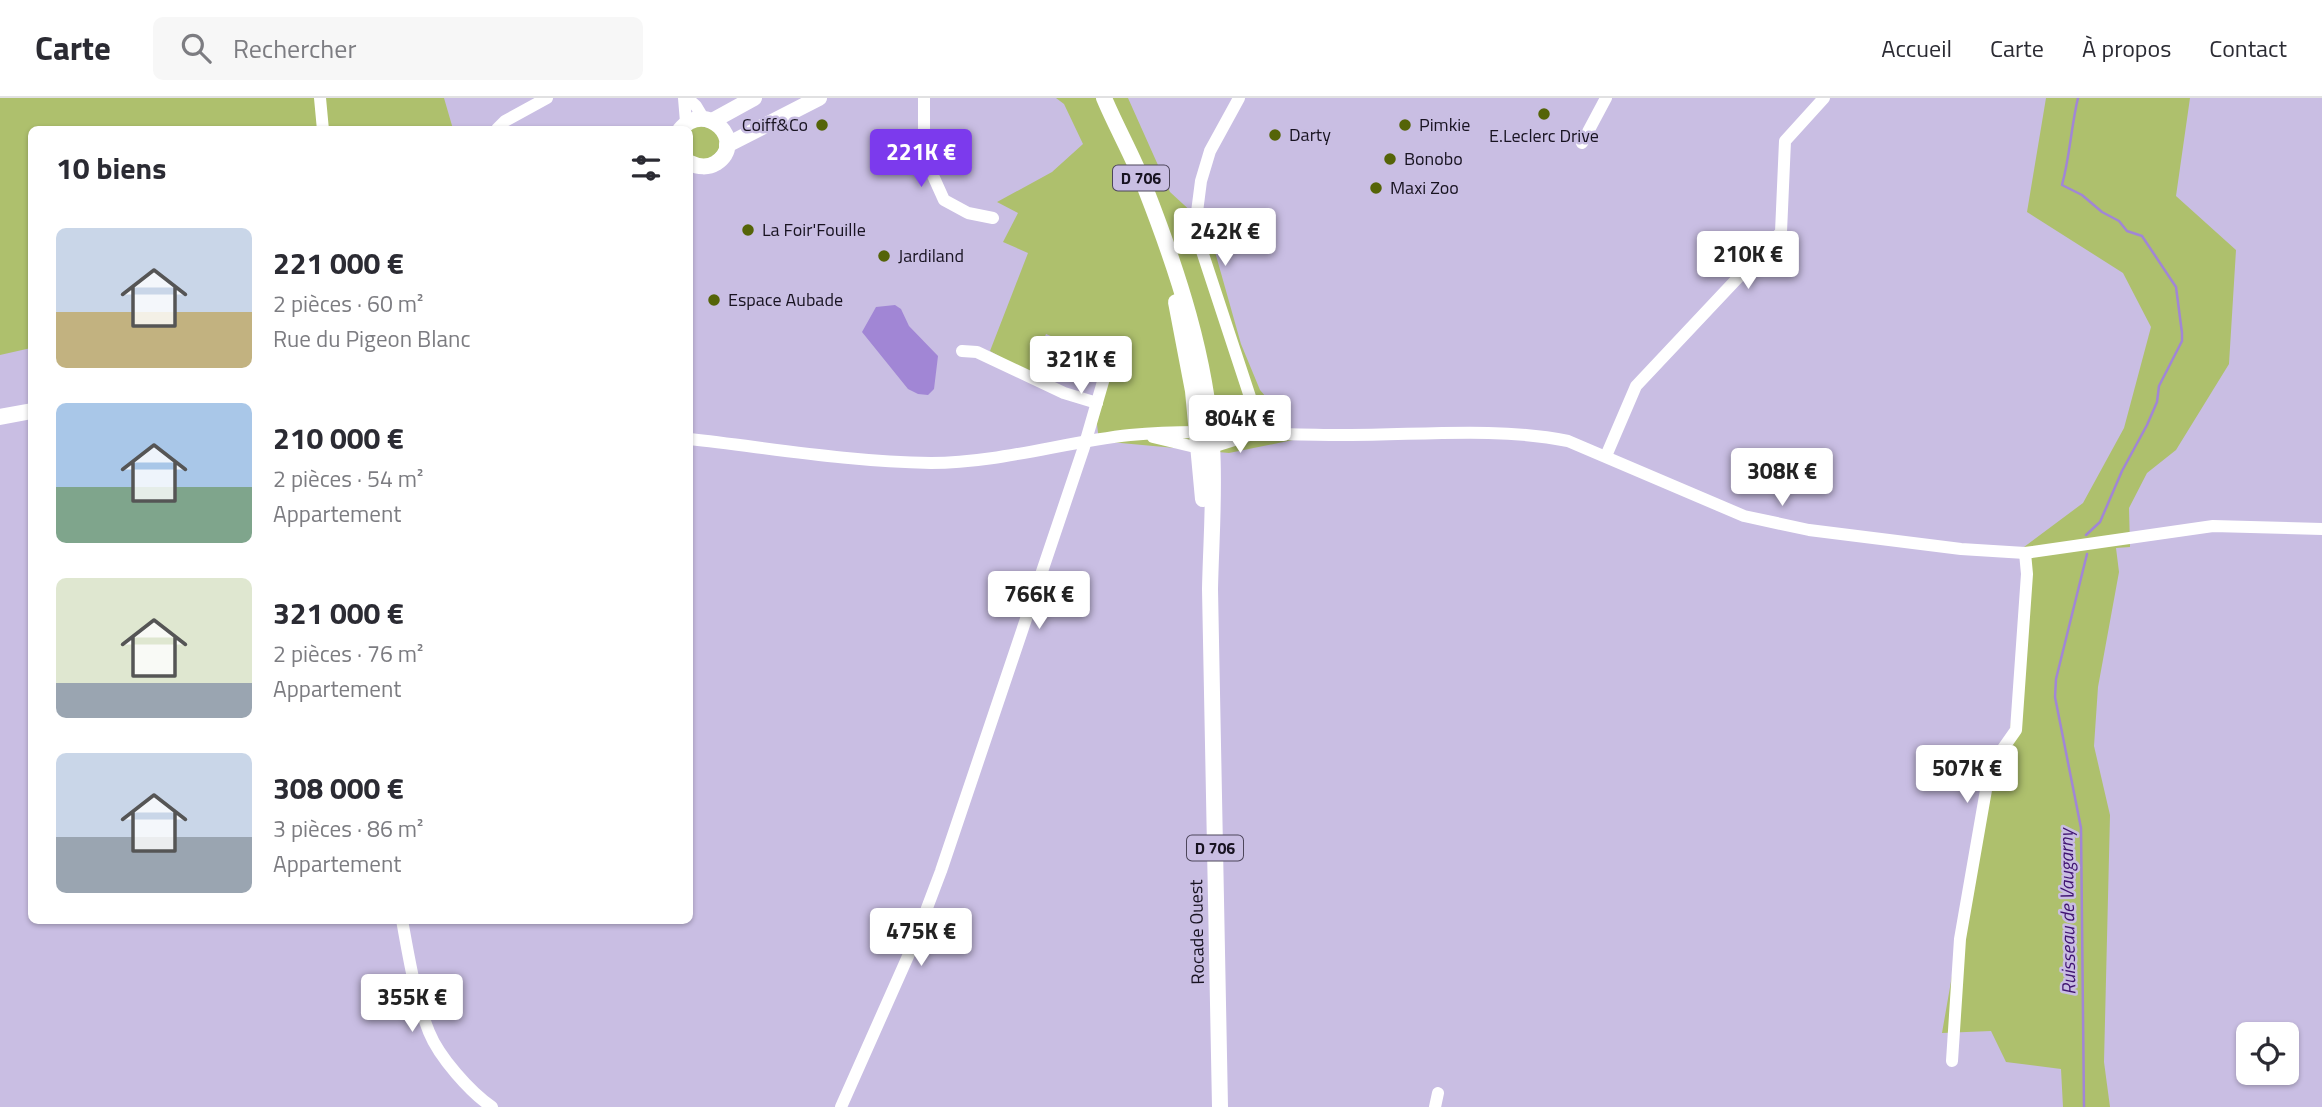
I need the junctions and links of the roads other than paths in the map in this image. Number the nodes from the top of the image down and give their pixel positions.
1 (320, 98) edge
2 (547, 98) edge
3 (685, 98) edge
4 (754, 98) edge
5 (818, 98) edge
6 (924, 98) edge
7 (1102, 98) edge
8 (1239, 98) edge
9 (1606, 98) edge
10 (1824, 98) edge
11 (708, 118) junction
12 (323, 126) edge
13 (500, 126) edge
14 (683, 126) edge
15 (1582, 143) dead end
16 (727, 145) junction
17 (693, 165) edge
18 (993, 218) dead end
19 (962, 351) dead end
20 (1109, 360) dead end
21 (1097, 403) junction
22 (28, 412) edge
23 (0, 417) edge
24 (1254, 433) junction
25 (693, 439) edge
26 (1208, 439) junction
27 (1086, 440) junction
28 (1606, 456) junction
29 (2322, 529) edge
30 (2025, 553) junction
31 (403, 924) edge
32 (1952, 1061) dead end
33 (1438, 1093) dead end
34 (489, 1106) edge
35 (841, 1107) edge
36 (1220, 1107) edge
37 (1435, 1107) edge

1 - 12 street
2 - 13 street
3 - 11 street
3 - 14 street
4 - 11 main road
5 - 16 main road
6 - 18 street
7 - 26 main road, Rocade Ouest / D 706
8 - 24 street
9 - 15 street
10 - 28 street
11 - 14 main road
11 - 16 main road
16 - 17 main road
19 - 21 street
20 - 21 street
21 - 27 street
22 - 23 main road
24 - 26 street
24 - 28 street
25 - 27 street
26 - 27 street
26 - 36 main road, Rocade Ouest / D 706
27 - 35 street
28 - 30 street
29 - 30 street
30 - 32 street
31 - 34 street
33 - 37 street

